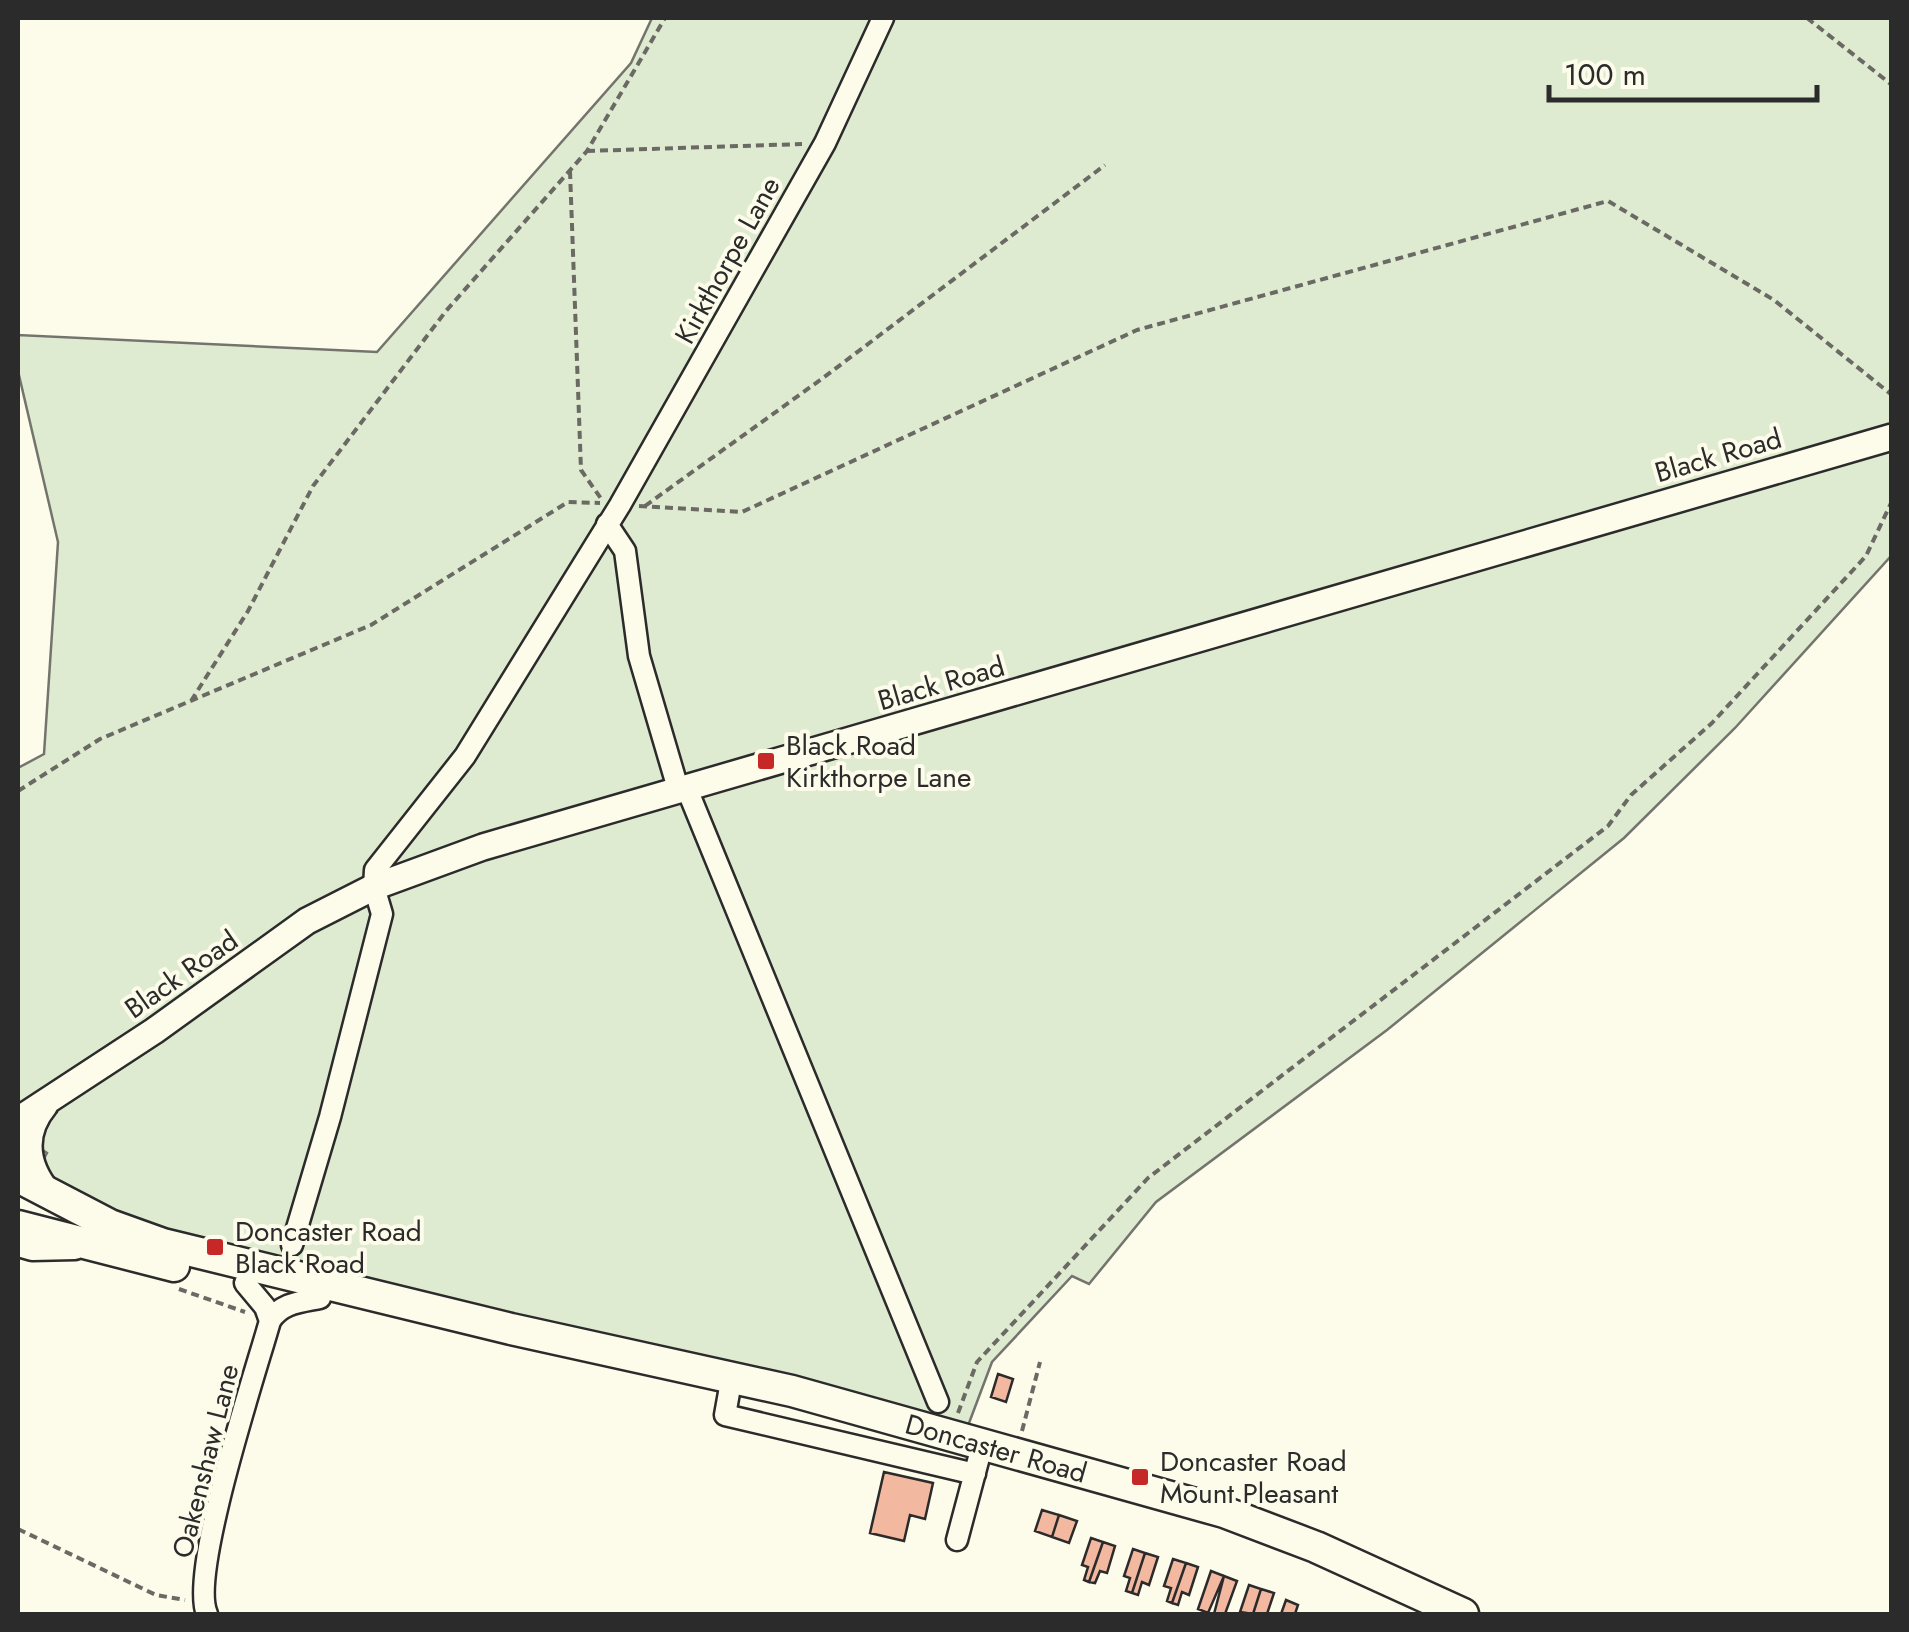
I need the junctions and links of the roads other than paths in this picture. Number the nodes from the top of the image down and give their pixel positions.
1 (884, 18) edge
2 (1892, 437) edge
3 (608, 524) junction
4 (683, 790) junction
5 (374, 887) junction
6 (55, 1093) junction
7 (18, 1104) edge
8 (18, 1120) edge
9 (18, 1177) edge
10 (50, 1196) junction
11 (18, 1226) edge
12 (292, 1245) dead end
13 (18, 1246) edge
14 (102, 1248) junction
15 (251, 1276) junction
16 (276, 1307) junction
17 (510, 1329) junction
18 (938, 1402) dead end
19 (978, 1460) junction
20 (957, 1540) dead end
21 (206, 1609) edge
22 (1463, 1614) edge

1 - 3 street, Kirkthorpe Lane
2 - 4 main road, Black Road
3 - 4 street
3 - 5 street, Kirkthorpe Lane
4 - 5 main road, Black Road
4 - 18 street
5 - 6 main road, Black Road
5 - 12 street
6 - 7 main road, Black Road
6 - 8 main road, Black Road
6 - 10 main road, Black Road
9 - 10 highway, Doncaster Road
10 - 15 highway, Doncaster Road
11 - 14 highway, Doncaster Road
13 - 14 street
14 - 15 highway, Doncaster Road
15 - 16 highway, Doncaster Road
15 - 17 highway, Doncaster Road
16 - 17 highway, Doncaster Road
16 - 21 street, Oakenshaw Lane
17 - 19 highway, Doncaster Road
19 - 20 street
19 - 22 highway, Doncaster Road

